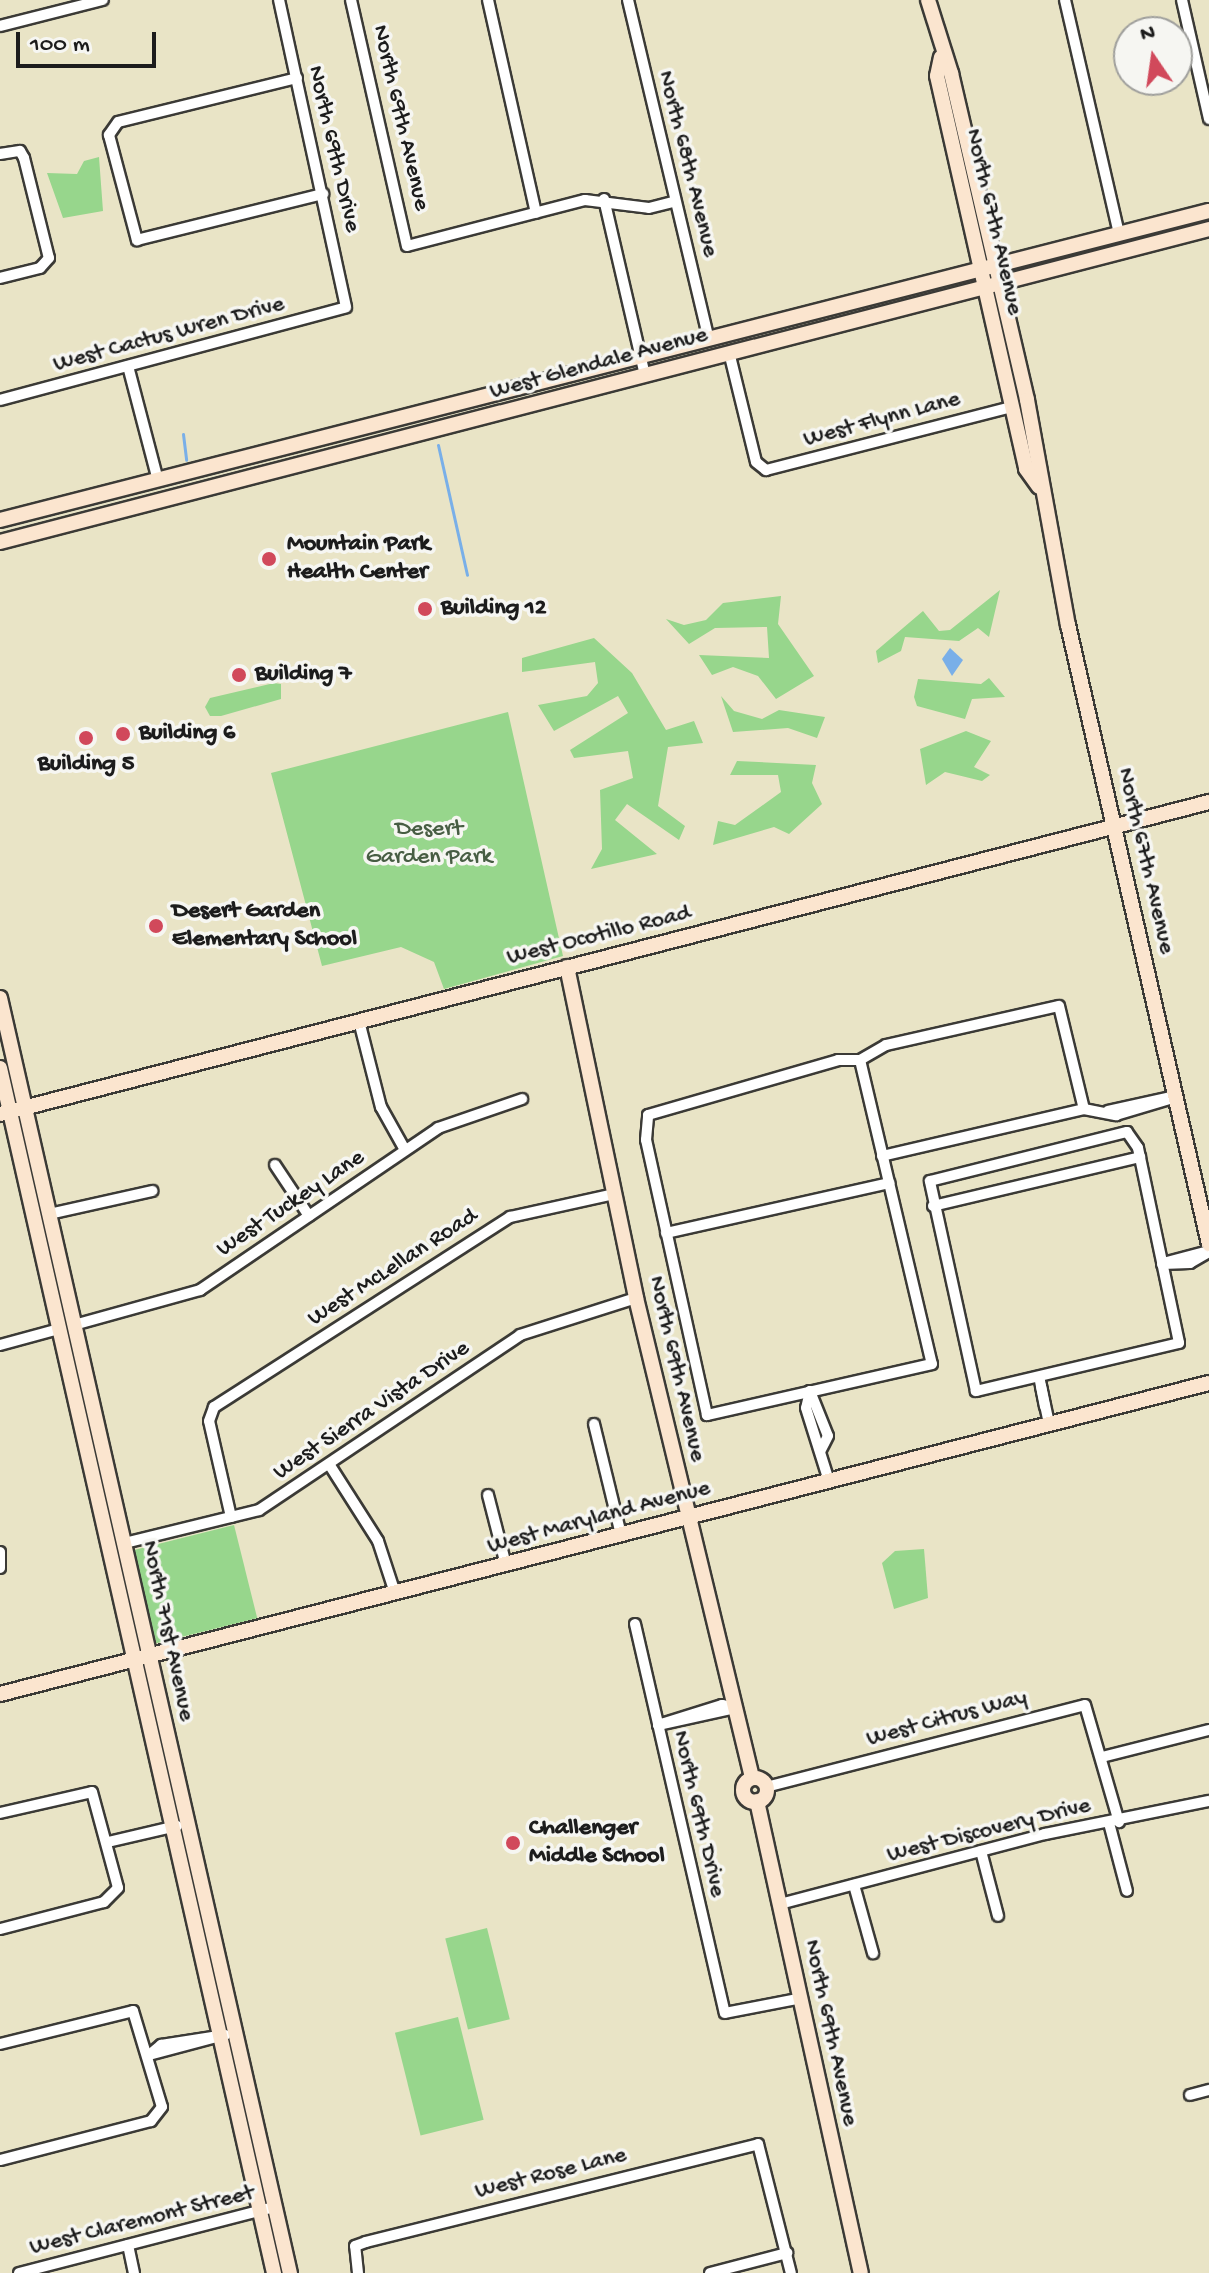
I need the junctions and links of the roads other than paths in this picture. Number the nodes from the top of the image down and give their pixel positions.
1 (50, 0) edge
2 (103, 0) edge
3 (279, 0) edge
4 (351, 0) edge
5 (488, 0) edge
6 (628, 0) edge
7 (928, 0) edge
8 (1065, 0) edge
9 (1182, 0) edge
10 (53, 12) junction
11 (0, 26) edge
12 (941, 57) junction
13 (297, 78) junction
14 (1209, 119) edge
15 (0, 154) edge
16 (323, 194) junction
17 (604, 199) junction
18 (673, 202) junction
19 (1209, 211) edge
20 (536, 213) junction
21 (1209, 229) edge
22 (1119, 234) junction
23 (995, 264) junction
24 (980, 267) junction
25 (0, 278) edge
26 (1000, 283) junction
27 (984, 286) junction
28 (346, 307) joint
29 (781, 318) junction
30 (708, 337) junction
31 (729, 352) junction
32 (640, 354) junction
33 (128, 366) junction
34 (645, 375) junction
35 (0, 400) edge
36 (1012, 407) junction
37 (314, 439) junction
38 (319, 459) junction
39 (158, 480) junction
40 (1039, 487) junction
41 (0, 520) edge
42 (0, 542) edge
43 (1209, 802) edge
44 (1114, 826) junction
45 (567, 967) junction
46 (0, 998) edge
47 (359, 1021) junction
48 (860, 1060) junction
49 (0, 1068) edge
50 (1176, 1097) junction
51 (522, 1099) dead end
52 (1084, 1109) junction
53 (12, 1111) edge
54 (405, 1150) junction
55 (882, 1156) junction
56 (1140, 1157) junction
57 (275, 1165) dead end
58 (889, 1183) junction
59 (152, 1191) dead end
60 (614, 1194) junction
61 (933, 1206) junction
62 (49, 1214) junction
63 (309, 1216) junction
64 (666, 1233) junction
65 (1209, 1244) edge
66 (1209, 1252) edge
67 (1162, 1264) junction
68 (636, 1298) junction
69 (74, 1325) junction
70 (59, 1329) junction
71 (0, 1345) edge
72 (1040, 1382) junction
73 (1209, 1383) edge
74 (810, 1391) junction
75 (594, 1424) dead end
76 (1049, 1425) junction
77 (329, 1464) junction
78 (829, 1481) junction
79 (488, 1495) dead end
80 (231, 1517) junction
81 (691, 1517) junction
82 (621, 1535) junction
83 (125, 1543) junction
84 (0, 1552) edge
85 (506, 1565) junction
86 (0, 1568) edge
87 (395, 1593) junction
88 (635, 1624) dead end
89 (142, 1657) junction
90 (0, 1694) edge
91 (736, 1708) junction
92 (658, 1725) junction
93 (1209, 1730) edge
94 (1102, 1757) junction
95 (752, 1778) junction
96 (766, 1787) junction
97 (757, 1801) junction
98 (1209, 1801) edge
99 (0, 1813) edge
100 (1114, 1822) junction
101 (180, 1826) junction
102 (108, 1842) junction
103 (981, 1851) junction
104 (854, 1885) junction
105 (1127, 1891) dead end
106 (780, 1904) junction
107 (998, 1916) dead end
108 (0, 1929) edge
109 (873, 1953) dead end
110 (797, 1999) junction
111 (235, 2033) junction
112 (220, 2036) junction
113 (0, 2044) edge
114 (149, 2055) junction
115 (1209, 2090) edge
116 (1190, 2095) dead end
117 (0, 2160) edge
118 (275, 2207) junction
119 (260, 2211) junction
120 (128, 2245) junction
121 (787, 2253) junction
122 (19, 2273) edge
123 (134, 2273) edge
124 (274, 2273) edge
125 (290, 2273) edge
126 (358, 2273) edge
127 (710, 2273) edge
128 (791, 2273) edge
129 (861, 2273) edge

1 - 10 street
2 - 10 street
3 - 13 street, North 69th Drive
4 - 20 street, North 69th Avenue
5 - 20 street
6 - 18 street, North 68th Avenue
7 - 12 street, North 67th Avenue
8 - 22 street
9 - 14 street
10 - 11 street
12 - 23 street, North 67th Avenue
12 - 24 street, North 67th Avenue
13 - 16 street, North 69th Drive
13 - 16 street
15 - 25 street
16 - 28 street, North 69th Drive
17 - 18 street
17 - 20 street
17 - 32 street
18 - 30 street, North 68th Avenue
19 - 22 street, West Glendale Avenue
21 - 26 street, West Glendale Avenue
22 - 23 street, West Glendale Avenue
23 - 24 street, West Glendale Avenue
23 - 26 street, North 67th Avenue
24 - 27 street, North 67th Avenue
24 - 29 street, West Glendale Avenue
26 - 27 street, West Glendale Avenue
26 - 40 street, North 67th Avenue
27 - 31 street, West Glendale Avenue
27 - 36 street, North 67th Avenue
28 - 33 street, West Cactus Wren Drive
29 - 30 street, West Glendale Avenue
29 - 31 street
30 - 32 street, West Glendale Avenue
31 - 34 street, West Glendale Avenue
31 - 36 street, West Flynn Lane
32 - 34 street
32 - 37 street, West Glendale Avenue
33 - 35 street, West Cactus Wren Drive
33 - 39 street
34 - 38 street, West Glendale Avenue
36 - 40 street, North 67th Avenue
37 - 38 street
37 - 39 street, West Glendale Avenue
38 - 42 street, West Glendale Avenue
39 - 41 street, West Glendale Avenue
40 - 44 street, North 67th Avenue
43 - 44 street, West Ocotillo Road
44 - 45 street, West Ocotillo Road
44 - 50 street, North 67th Avenue
45 - 47 street, West Ocotillo Road
45 - 60 street, North 69th Avenue
46 - 53 street, North 71st Avenue
47 - 53 street, West Ocotillo Road
47 - 54 street
48 - 52 street
48 - 55 street
48 - 64 street
49 - 53 street, North 71st Avenue
50 - 52 street
50 - 65 street, North 67th Avenue
51 - 54 street, West Tuckey Lane
52 - 55 street
53 - 62 street, North 71st Avenue
53 - 70 street, North 71st Avenue
54 - 63 street, West Tuckey Lane
55 - 58 street
56 - 61 street
56 - 61 street
56 - 67 street
57 - 63 street
58 - 64 street
58 - 74 street
59 - 62 street
60 - 68 street, North 69th Avenue
60 - 80 street, West McLellan Road
61 - 72 street
62 - 69 street, North 71st Avenue
63 - 69 street, West Tuckey Lane
64 - 74 street
66 - 67 street
67 - 72 street
68 - 77 street, West Sierra Vista Drive
68 - 81 street, North 69th Avenue
69 - 83 street, North 71st Avenue
70 - 71 street
70 - 89 street, North 71st Avenue
72 - 76 street
73 - 76 street, West Maryland Avenue
74 - 78 street
75 - 82 street
76 - 78 street, West Maryland Avenue
77 - 80 street, West Sierra Vista Drive
77 - 87 street
78 - 81 street, West Maryland Avenue
79 - 85 street
80 - 83 street, West Sierra Vista Drive
81 - 82 street, West Maryland Avenue
81 - 91 street, North 69th Avenue
82 - 85 street, West Maryland Avenue
83 - 89 street, North 71st Avenue
84 - 86 street
85 - 87 street, West Maryland Avenue
87 - 89 street, West Maryland Avenue
88 - 92 street, North 69th Drive
89 - 90 street, West Maryland Avenue
89 - 101 street, North 71st Avenue
91 - 92 street
91 - 95 street, North 69th Avenue
92 - 110 street, North 69th Drive
93 - 94 street
94 - 96 street, West Citrus Way
94 - 100 street, West Citrus Way
95 - 96 street
95 - 97 street, North 69th Avenue
96 - 97 street
97 - 106 street, North 69th Avenue
98 - 100 street, West Discovery Drive
99 - 102 street
100 - 103 street, West Discovery Drive
100 - 105 street, West Citrus Way
101 - 102 street
101 - 111 street, North 71st Avenue
101 - 112 street, North 71st Avenue
102 - 108 street
103 - 104 street, West Discovery Drive
103 - 107 street
104 - 106 street, West Discovery Drive
104 - 109 street
106 - 110 street, North 69th Avenue
110 - 129 street, North 69th Avenue
111 - 112 street
111 - 118 street, North 71st Avenue
112 - 114 street
112 - 119 street, North 71st Avenue
113 - 114 street
114 - 117 street
115 - 116 street
118 - 119 street, West Claremont Street
118 - 125 street, North 71st Avenue
119 - 120 street, West Claremont Street
119 - 124 street, North 71st Avenue
120 - 122 street, West Claremont Street
120 - 123 street
121 - 126 street, West Rose Lane
121 - 127 street
121 - 128 street

